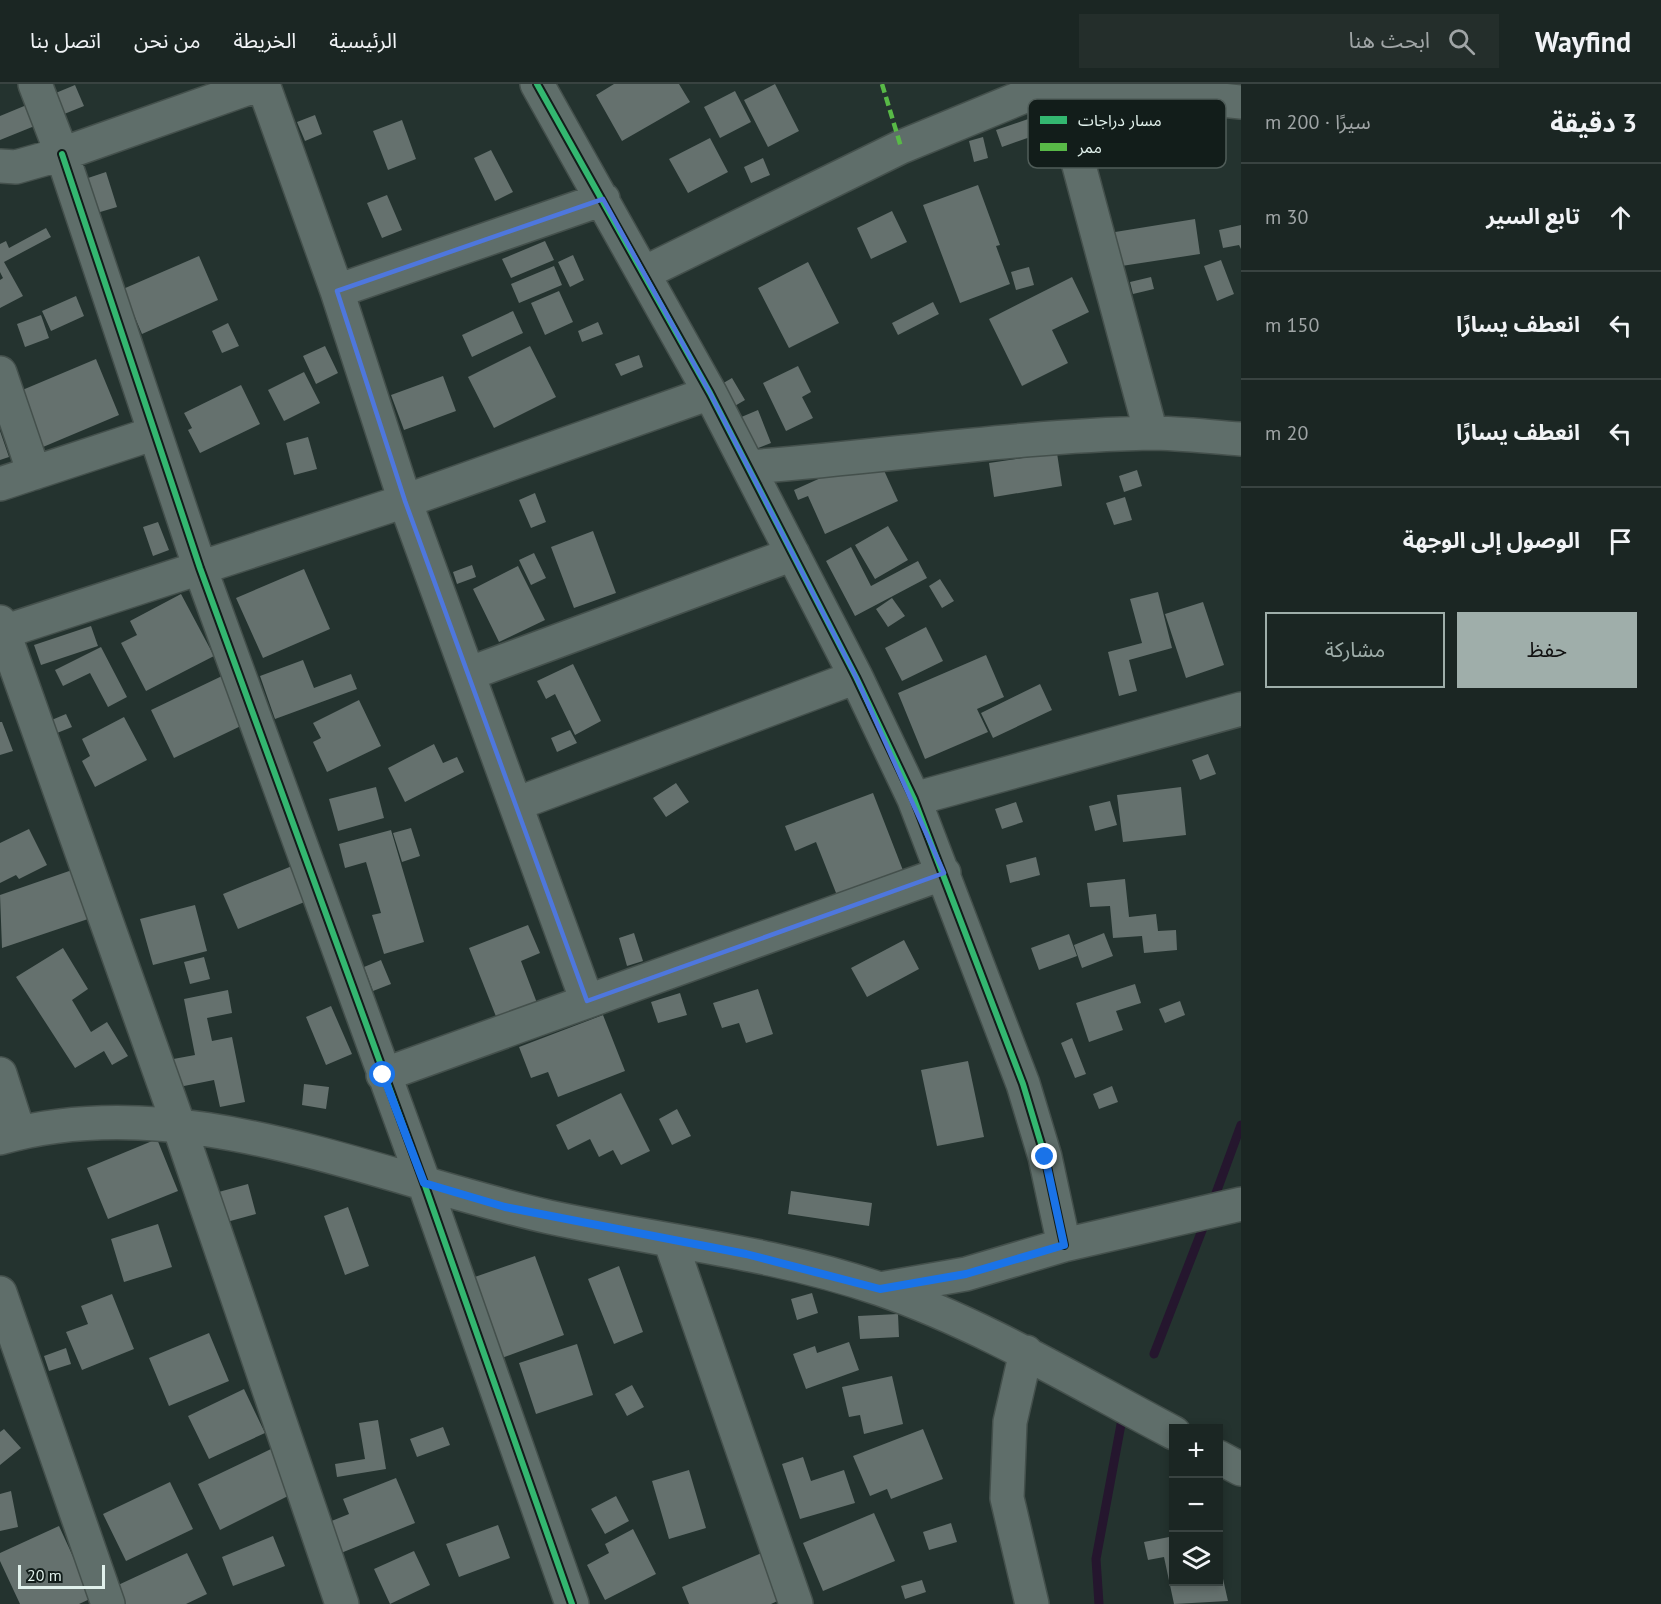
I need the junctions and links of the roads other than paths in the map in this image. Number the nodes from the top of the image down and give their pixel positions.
1 (35, 84) edge
2 (261, 84) edge
3 (537, 84) edge
4 (1056, 84) edge
5 (1068, 84) edge
6 (1060, 99) edge
7 (1212, 99) edge
8 (1226, 100) edge
9 (1241, 102) edge
10 (62, 154) junction
11 (0, 166) edge
12 (1079, 168) edge
13 (603, 200) junction
14 (644, 273) junction
15 (337, 291) junction
16 (0, 373) edge
17 (710, 393) junction
18 (155, 433) junction
19 (1151, 433) junction
20 (1241, 438) edge
21 (748, 467) junction
22 (34, 473) junction
23 (0, 484) edge
24 (405, 501) junction
25 (793, 554) junction
26 (200, 568) junction
27 (1, 629) edge
28 (468, 674) junction
29 (856, 677) junction
30 (1241, 709) edge
31 (914, 799) junction
32 (516, 804) junction
33 (944, 873) junction
34 (587, 1001) junction
35 (0, 1074) edge
36 (383, 1075) junction
37 (179, 1126) junction
38 (9, 1135) edge
39 (424, 1183) junction
40 (1241, 1204) edge
41 (670, 1240) junction
42 (1064, 1245) junction
43 (880, 1289) junction
44 (0, 1293) edge
45 (1026, 1352) junction
46 (12, 1365) edge
47 (1169, 1432) edge
48 (1223, 1460) edge
49 (1241, 1469) edge
50 (108, 1604) edge
51 (342, 1604) edge
52 (572, 1604) edge
53 (796, 1604) edge
54 (1032, 1604) edge

1 - 10 street
2 - 10 street
2 - 15 street
3 - 13 street
4 - 6 street
4 - 14 street
5 - 7 street
8 - 9 street
10 - 11 street
10 - 18 street
12 - 19 street
13 - 14 street
13 - 15 street
14 - 17 street
15 - 24 street
16 - 22 street
17 - 21 street
17 - 24 street
18 - 22 street
18 - 26 street
19 - 20 street
19 - 21 street
21 - 25 street
22 - 23 street
24 - 26 street
24 - 28 street
25 - 28 street
25 - 29 street
26 - 27 street
26 - 36 street
27 - 37 street
28 - 32 street
29 - 31 street
29 - 32 street
30 - 31 street
31 - 33 street
32 - 34 street
33 - 34 street
33 - 42 street
34 - 36 street
35 - 38 street
36 - 39 street
37 - 38 street
37 - 39 street
37 - 51 street
39 - 41 street
39 - 52 street
40 - 42 street
41 - 43 street
41 - 53 street
42 - 43 street
43 - 45 street
44 - 46 street
45 - 47 street
45 - 54 street
46 - 50 street
48 - 49 street

